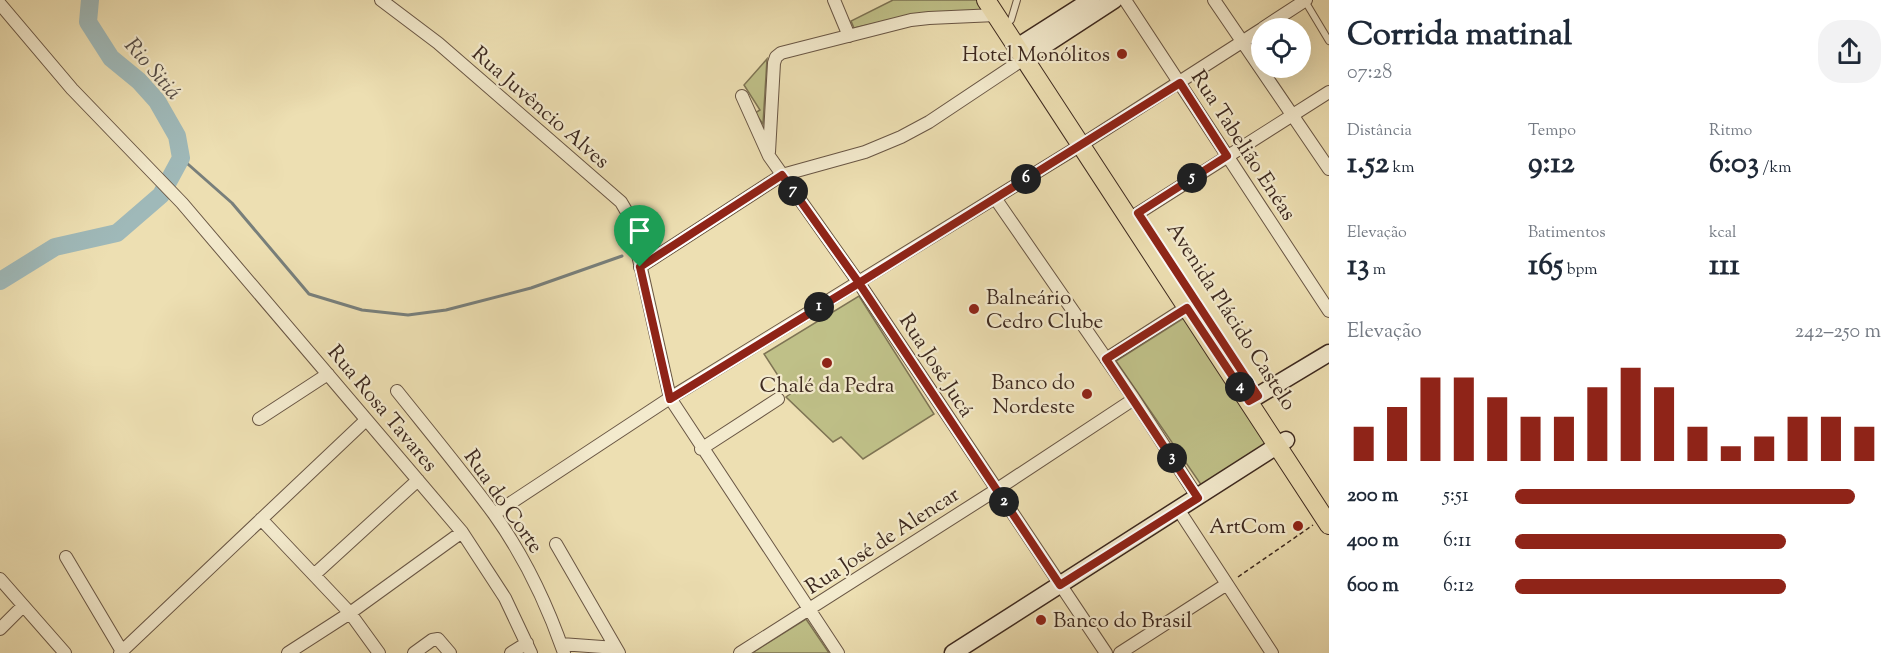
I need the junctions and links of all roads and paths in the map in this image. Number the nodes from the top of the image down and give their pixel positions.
1 (381, 0) edge
2 (834, 0) edge
3 (1017, 0) edge
4 (1091, 0) edge
5 (1114, 0) edge
6 (1125, 0) edge
7 (1214, 0) edge
8 (1305, 1) edge
9 (0, 4) edge
10 (998, 9) edge
11 (1279, 18) edge
12 (849, 36) junction
13 (1251, 36) edge
14 (1329, 41) edge
15 (1242, 42) junction
16 (1025, 50) junction
17 (1180, 83) junction
18 (1329, 92) edge
19 (742, 96) dead end
20 (1292, 115) junction
21 (1085, 142) junction
22 (769, 156) junction
23 (1227, 156) junction
24 (1329, 169) edge
25 (782, 175) junction
26 (996, 198) junction
27 (1133, 216) junction
28 (640, 267) junction
29 (859, 283) junction
30 (1191, 305) junction
31 (1329, 311) edge
32 (1329, 352) edge
33 (1106, 359) junction
34 (328, 374) junction
35 (397, 391) dead end
36 (670, 399) junction
37 (778, 399) dead end
38 (1134, 399) junction
39 (1253, 399) junction
40 (260, 419) dead end
41 (366, 420) junction
42 (1282, 442) junction
43 (701, 449) junction
44 (418, 480) junction
45 (996, 490) junction
46 (1198, 498) junction
47 (1178, 509) junction
48 (494, 514) junction
49 (1327, 517) edge
50 (261, 519) junction
51 (462, 532) junction
52 (556, 544) dead end
53 (66, 557) dead end
54 (315, 574) junction
55 (0, 579) edge
56 (1227, 584) junction
57 (1060, 585) junction
58 (23, 606) junction
59 (808, 611) junction
60 (350, 613) junction
61 (0, 629) edge
62 (447, 648) edge
63 (529, 648) edge
64 (563, 649) edge
65 (618, 650) edge
66 (122, 652) edge
67 (65, 653) edge
68 (288, 653) edge
69 (379, 653) edge
70 (414, 653) edge
71 (511, 653) edge
72 (740, 653) edge
73 (838, 653) edge
74 (953, 653) edge
75 (1106, 653) edge
76 (1120, 653) edge
77 (1272, 653) edge

1 - 28 street, Rua Juvêncio Alves
2 - 12 street
3 - 10 lane
4 - 16 main road
5 - 16 main road
6 - 17 street, Rua Tabelião Enéas
7 - 15 street
8 - 11 street
8 - 14 lane
9 - 34 street, Rua Rosa Tavares
10 - 12 street
10 - 16 main road, Avenida Plácido Castelo
12 - 22 street
13 - 15 street
15 - 17 street
15 - 20 street
16 - 21 main road, Avenida Plácido Castelo
16 - 25 street
17 - 21 street
17 - 23 street, Rua Tabelião Enéas
18 - 20 street
19 - 22 street, Rua José Jucá
20 - 23 street
20 - 24 street
21 - 26 street
21 - 27 main road, Avenida Plácido Castelo
22 - 25 street, Rua José Jucá
23 - 27 street
23 - 31 street, Rua Tabelião Enéas
25 - 28 street
25 - 29 street, Rua José Jucá
26 - 29 street
26 - 33 street
27 - 30 main road, Avenida Plácido Castelo
28 - 36 street, Rua Juvêncio Alves
29 - 36 street
29 - 45 street, Rua José Jucá
30 - 33 street
30 - 39 main road, Avenida Plácido Castelo
32 - 39 main road
33 - 38 street
34 - 40 street
34 - 41 street, Rua Rosa Tavares
35 - 48 street, Rua do Corte
36 - 43 street, Rua Juvêncio Alves
36 - 48 street
37 - 43 street
38 - 45 street, Rua José de Alencar
38 - 46 street
39 - 42 main road, Avenida Plácido Castelo
41 - 44 street, Rua Rosa Tavares
41 - 50 street
42 - 46 main road
42 - 49 main road, Avenida Plácido Castelo
43 - 59 street, Rua Juvêncio Alves
44 - 51 street, Rua Rosa Tavares
44 - 54 street
45 - 57 street, Rua José Jucá
45 - 59 street, Rua José de Alencar
46 - 47 main road
47 - 56 street
47 - 57 main road
48 - 64 street, Rua do Corte
49 - 56 path
50 - 54 street
50 - 66 street
51 - 60 street
51 - 63 street, Rua Rosa Tavares
52 - 65 street
53 - 66 street
54 - 60 street
55 - 58 street
56 - 76 street
56 - 77 street
57 - 74 main road
57 - 75 street, Rua José Jucá
58 - 61 street
58 - 67 street
59 - 72 street, Rua José de Alencar
59 - 73 street, Rua Juvêncio Alves
60 - 68 street
60 - 69 street
62 - 70 street
63 - 71 street
64 - 65 street, Rua do Corte

